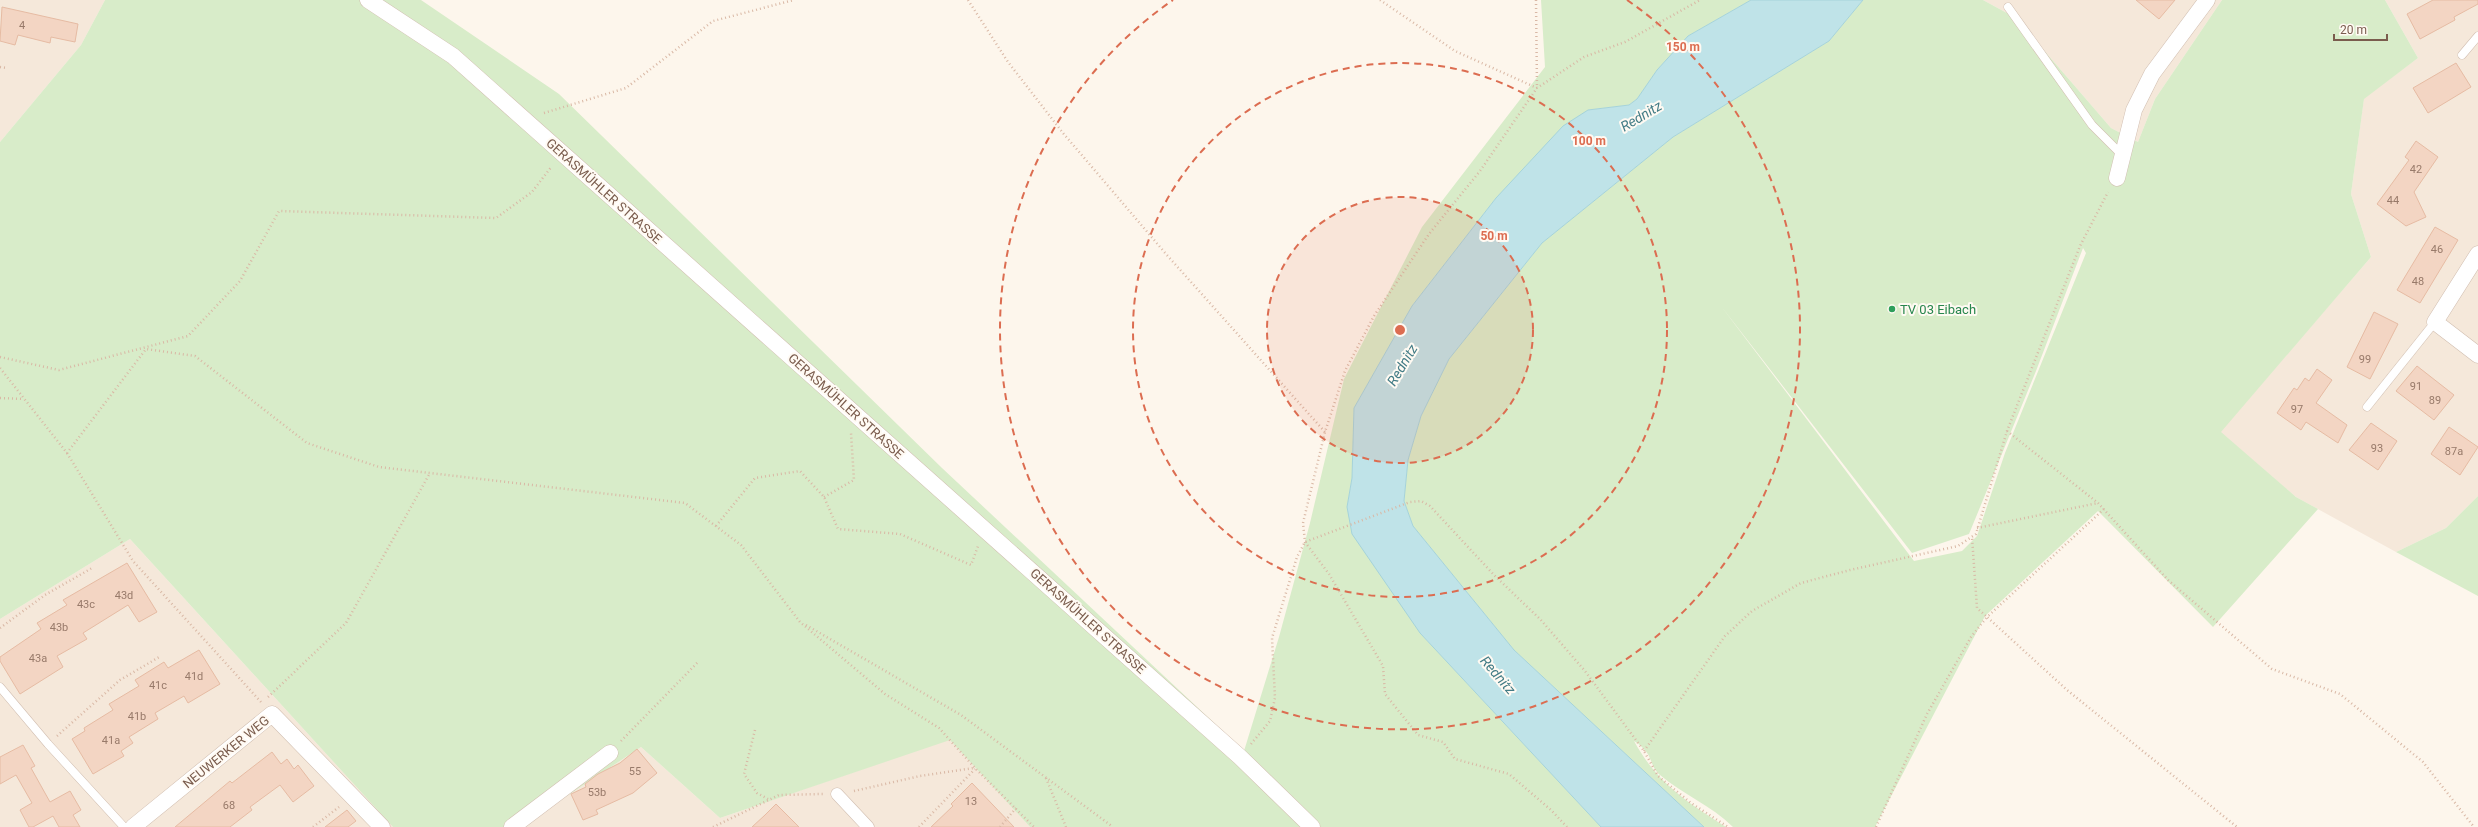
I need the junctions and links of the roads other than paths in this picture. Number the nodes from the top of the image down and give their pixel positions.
1 (368, 0) edge
2 (2207, 0) edge
3 (2008, 8) dead end
4 (2478, 36) edge
5 (2462, 56) dead end
6 (2122, 155) junction
7 (2117, 178) road end
8 (2478, 254) edge
9 (2435, 322) junction
10 (2478, 355) edge
11 (2367, 407) dead end
12 (0, 687) edge
13 (610, 753) road end
14 (837, 794) dead end
15 (124, 827) edge
16 (133, 827) edge
17 (382, 827) edge
18 (512, 827) edge
19 (868, 827) edge
20 (1312, 827) edge

1 - 20 street, GERASMÜHLER STRASSE
2 - 6 street
3 - 6 lane
4 - 5 lane
6 - 7 street
8 - 9 street
9 - 10 street
9 - 11 lane
12 - 15 lane
13 - 18 street
14 - 19 street
16 - 17 street, NEUWERKER WEG

